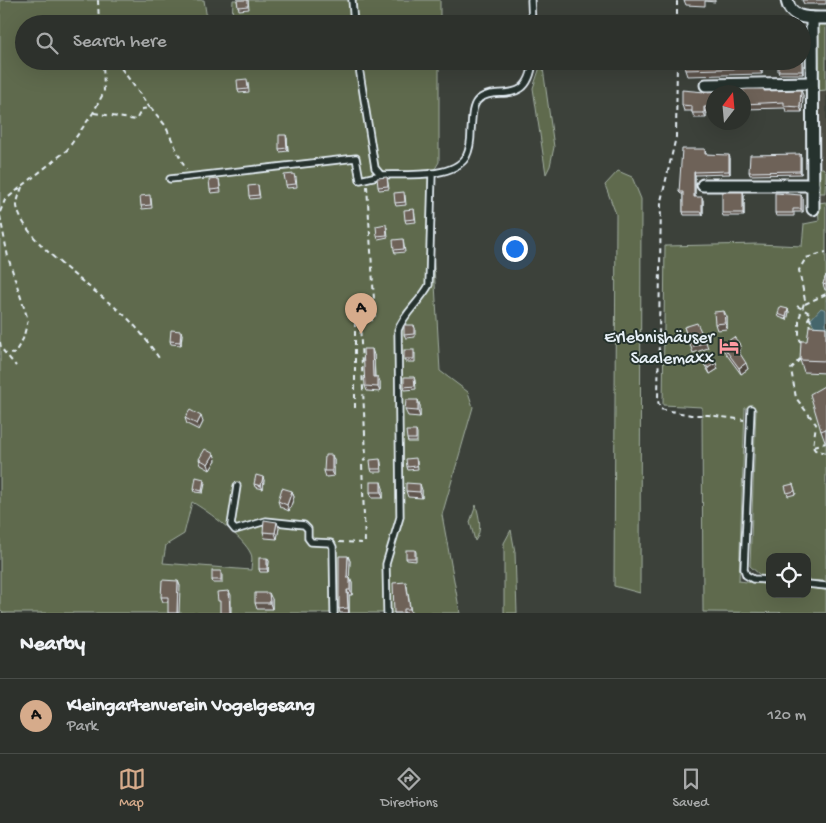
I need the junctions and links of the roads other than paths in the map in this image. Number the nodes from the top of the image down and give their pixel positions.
1 (352, 0) edge
2 (531, 0) edge
3 (788, 0) edge
4 (353, 15) edge
5 (532, 15) edge
6 (797, 15) edge
7 (812, 18) joint
8 (826, 18) edge
9 (359, 70) edge
10 (532, 70) edge
11 (811, 83) junction
12 (751, 85) edge
13 (432, 173) junction
14 (381, 175) junction
15 (170, 178) dead end
16 (813, 185) junction
17 (711, 188) dead end
18 (813, 209) dead end
19 (751, 408) dead end
20 (237, 486) dead end
21 (766, 580) edge
22 (811, 584) edge
23 (826, 586) edge
24 (334, 613) edge
25 (387, 613) edge

1 - 4 lane
2 - 5 lane
3 - 6 street
7 - 8 street
7 - 11 street
9 - 14 lane
10 - 13 lane
11 - 12 street
11 - 16 street
13 - 14 lane
13 - 25 lane
14 - 15 lane
16 - 17 street
16 - 18 street
19 - 21 lane
20 - 24 lane
22 - 23 lane

